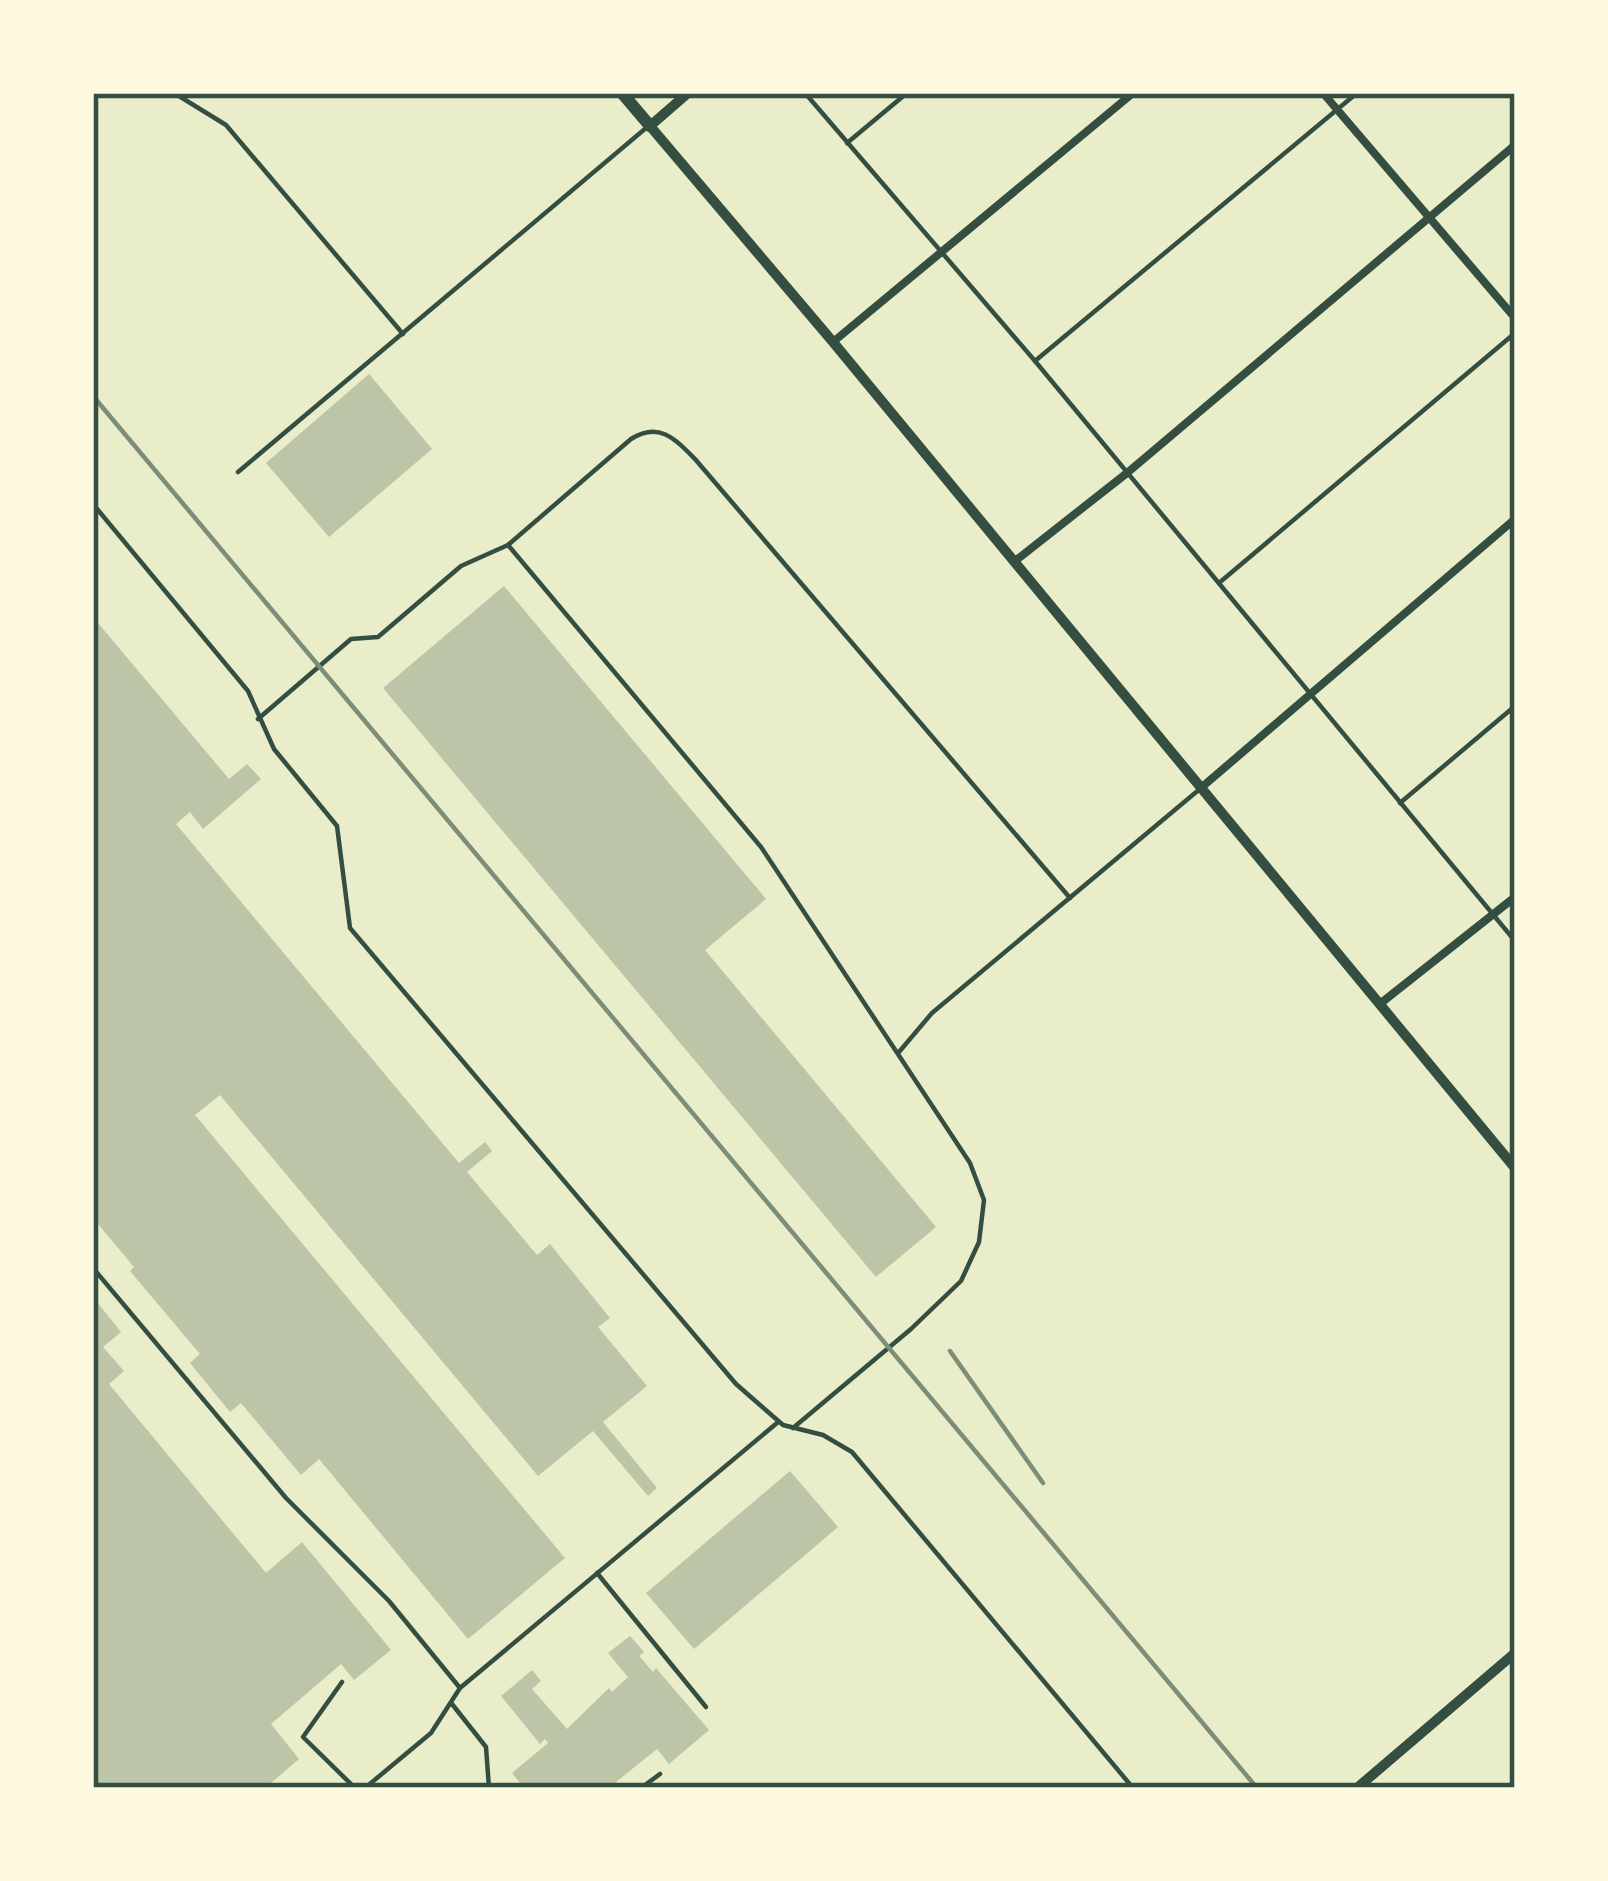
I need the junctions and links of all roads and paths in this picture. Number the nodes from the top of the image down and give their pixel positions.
1 (174, 93) edge
2 (622, 93) edge
3 (688, 93) edge
4 (805, 93) edge
5 (907, 93) edge
6 (1133, 93) edge
7 (1323, 93) edge
8 (1357, 93) edge
9 (1337, 110) junction
10 (650, 126) junction
11 (847, 143) junction
12 (1515, 145) edge
13 (1429, 217) junction
14 (942, 254) junction
15 (1515, 318) edge
16 (1515, 333) edge
17 (403, 334) junction
18 (833, 342) junction
19 (1034, 361) junction
20 (238, 472) dead end
21 (1127, 473) junction
22 (93, 504) edge
23 (1515, 519) edge
24 (508, 545) junction
25 (1015, 561) junction
26 (1219, 583) junction
27 (1308, 694) junction
28 (1515, 706) edge
29 (258, 719) junction
30 (1202, 787) junction
31 (1398, 804) junction
32 (1515, 897) edge
33 (1070, 898) junction
34 (1493, 916) junction
35 (1515, 941) edge
36 (1381, 1003) junction
37 (898, 1052) junction
38 (1515, 1168) edge
39 (93, 1268) edge
40 (779, 1421) junction
41 (793, 1427) junction
42 (598, 1573) junction
43 (1515, 1653) edge
44 (342, 1682) dead end
45 (460, 1688) junction
46 (450, 1702) junction
47 (706, 1707) dead end
48 (659, 1774) dead end
49 (355, 1788) edge
50 (365, 1788) edge
51 (489, 1788) edge
52 (641, 1788) edge
53 (1132, 1788) edge
54 (1357, 1788) edge

1 - 17 lane
2 - 10 main road
3 - 10 street
4 - 11 lane
5 - 11 lane
6 - 14 street
7 - 9 street
8 - 9 lane
9 - 13 street
9 - 19 lane
10 - 17 lane
10 - 18 street
11 - 14 lane
12 - 13 street
13 - 15 street
13 - 21 street
14 - 18 street
14 - 19 lane
16 - 26 lane
17 - 20 lane
18 - 25 street
19 - 21 lane
21 - 25 street
21 - 26 lane
22 - 29 lane
23 - 27 street
24 - 29 lane
24 - 33 lane
24 - 37 lane
25 - 30 street
26 - 27 lane
27 - 30 street
27 - 31 lane
28 - 31 lane
29 - 40 lane
30 - 33 lane
30 - 36 street
31 - 34 lane
32 - 34 street
33 - 37 lane
34 - 35 lane
34 - 36 street
36 - 38 street
37 - 41 lane
39 - 45 lane
40 - 41 lane
40 - 42 lane
41 - 53 lane
42 - 45 lane
42 - 47 lane
43 - 54 street
44 - 49 lane
45 - 46 lane
46 - 50 lane
46 - 51 lane
48 - 52 lane

